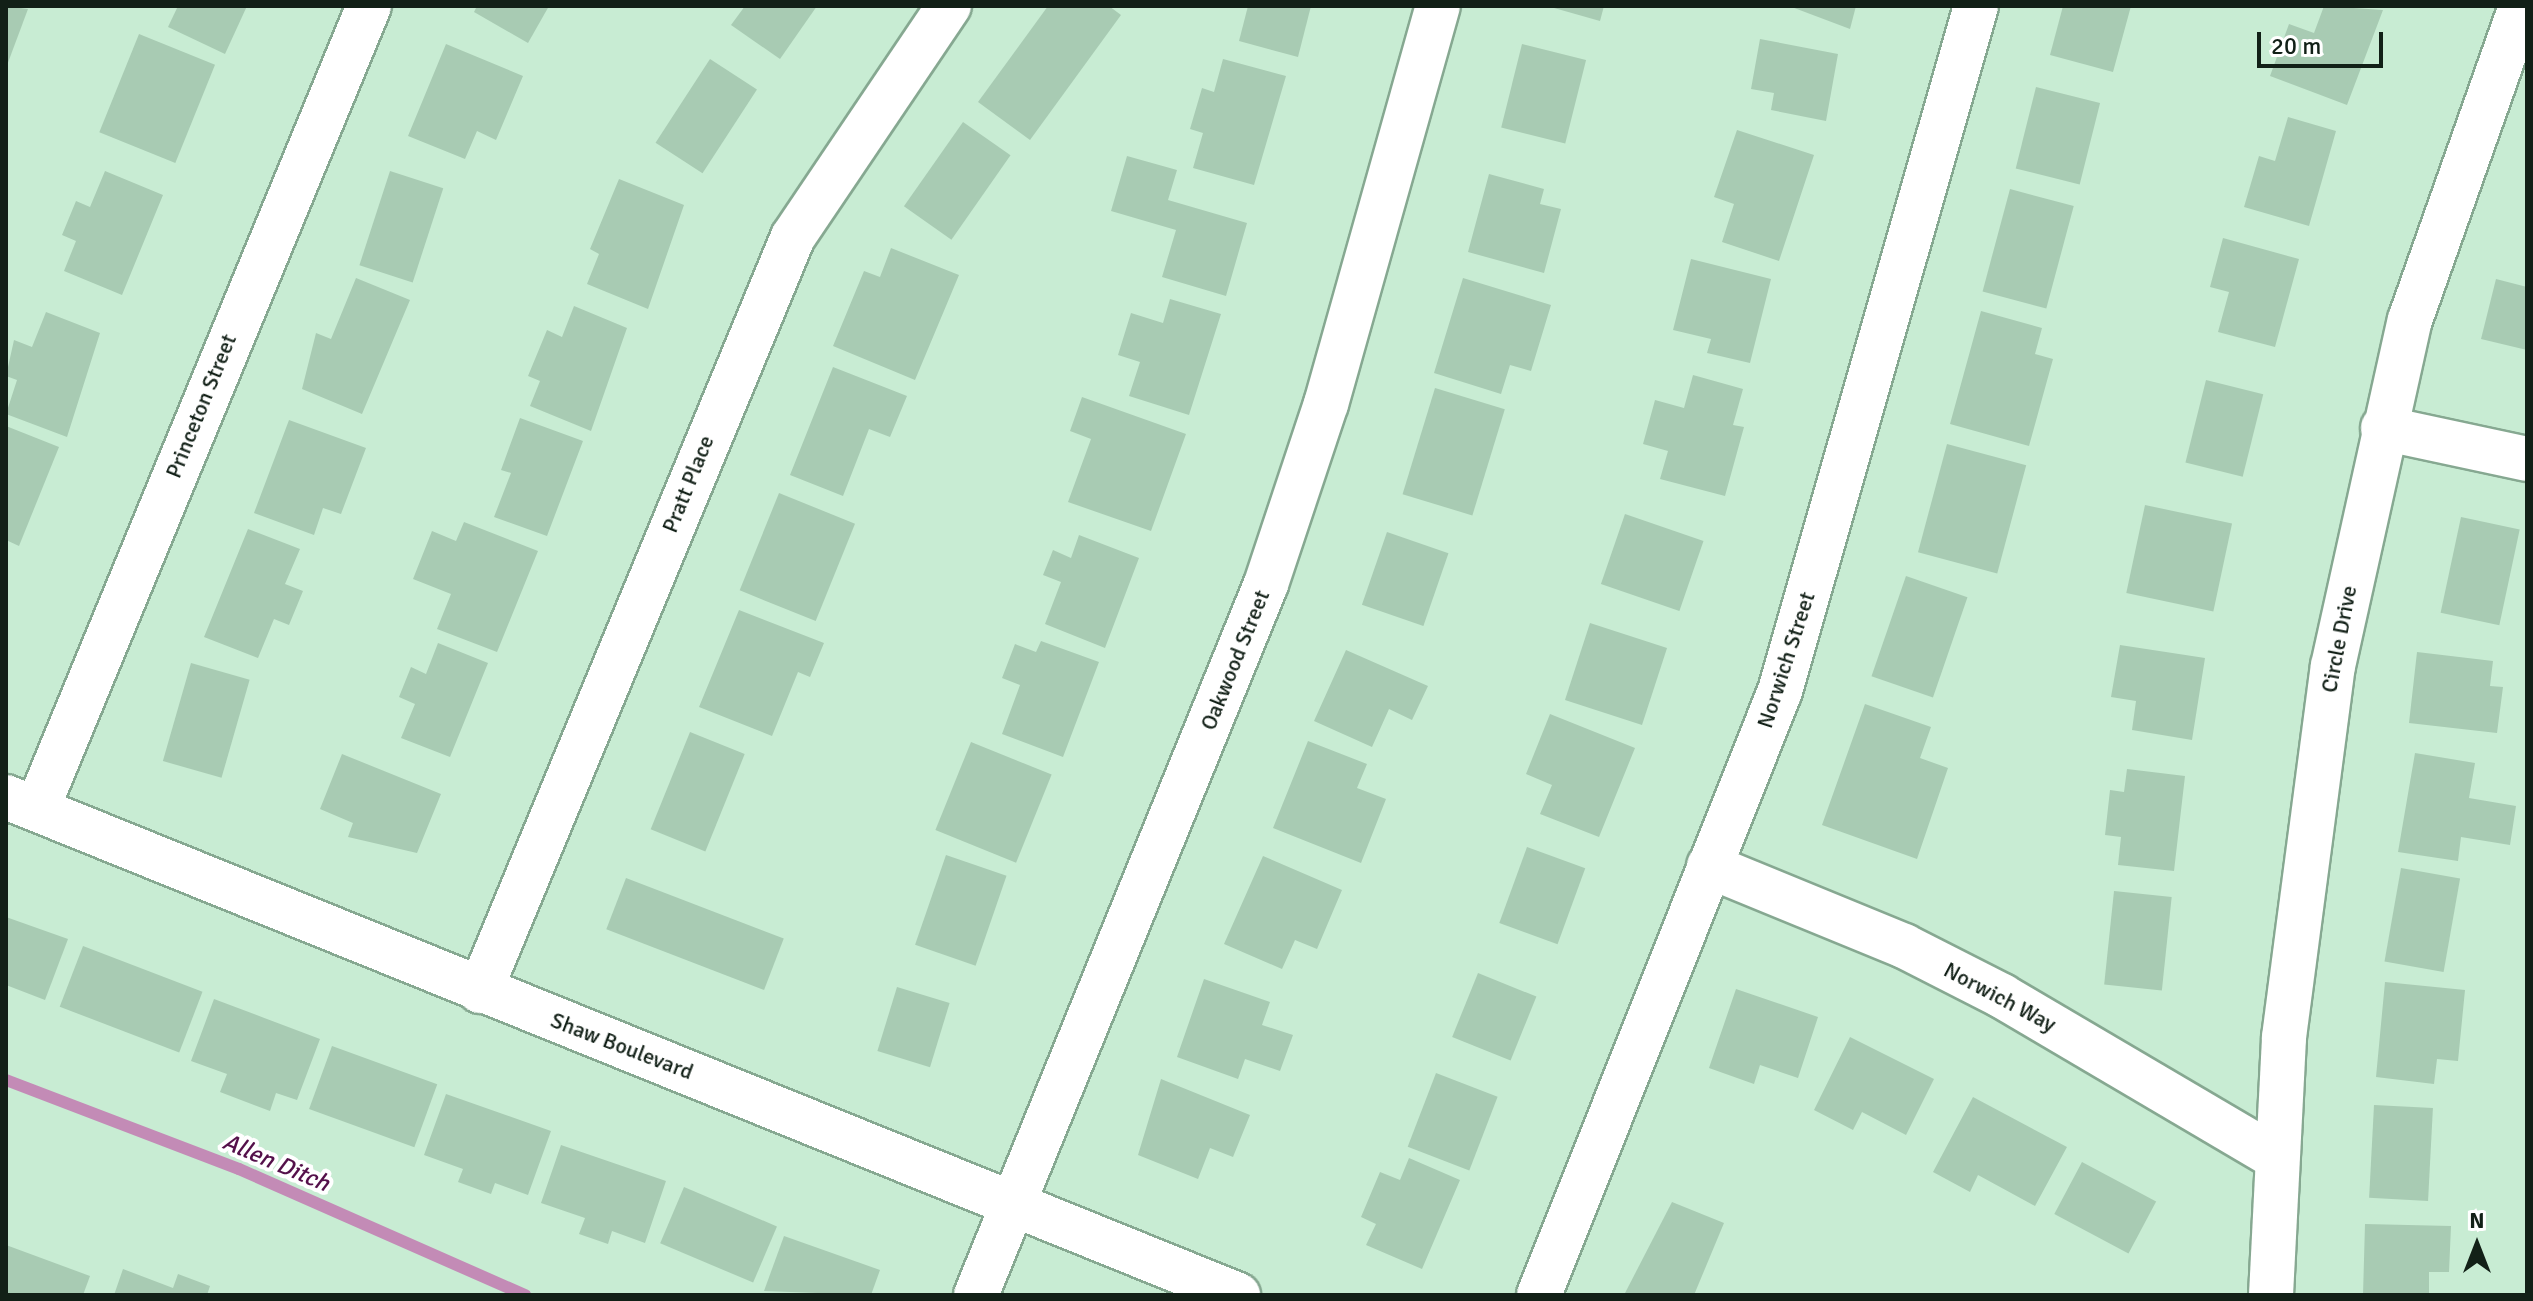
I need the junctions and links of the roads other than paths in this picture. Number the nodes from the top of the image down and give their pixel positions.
1 (369, 6) edge
2 (949, 6) edge
3 (1438, 6) edge
4 (1976, 6) edge
5 (2521, 6) edge
6 (2383, 428) junction
7 (2527, 459) edge
8 (22, 803) edge
9 (1709, 866) junction
10 (480, 991) junction
11 (2275, 1157) junction
12 (1015, 1205) junction
13 (976, 1295) edge
14 (1238, 1295) edge
15 (1539, 1295) edge
16 (2271, 1295) edge

1 - 8 street, Princeton Street
2 - 10 street, Pratt Place
3 - 12 street, Oakwood Street
4 - 9 street, Norwich Street
5 - 6 street, Circle Drive
6 - 7 street
6 - 11 street, Circle Drive
8 - 10 street, Shaw Boulevard
9 - 11 street, Norwich Way
9 - 15 street, Norwich Street
10 - 12 street, Shaw Boulevard
11 - 16 street, Circle Drive
12 - 13 street, Oakwood Street
12 - 14 street, Shaw Boulevard

